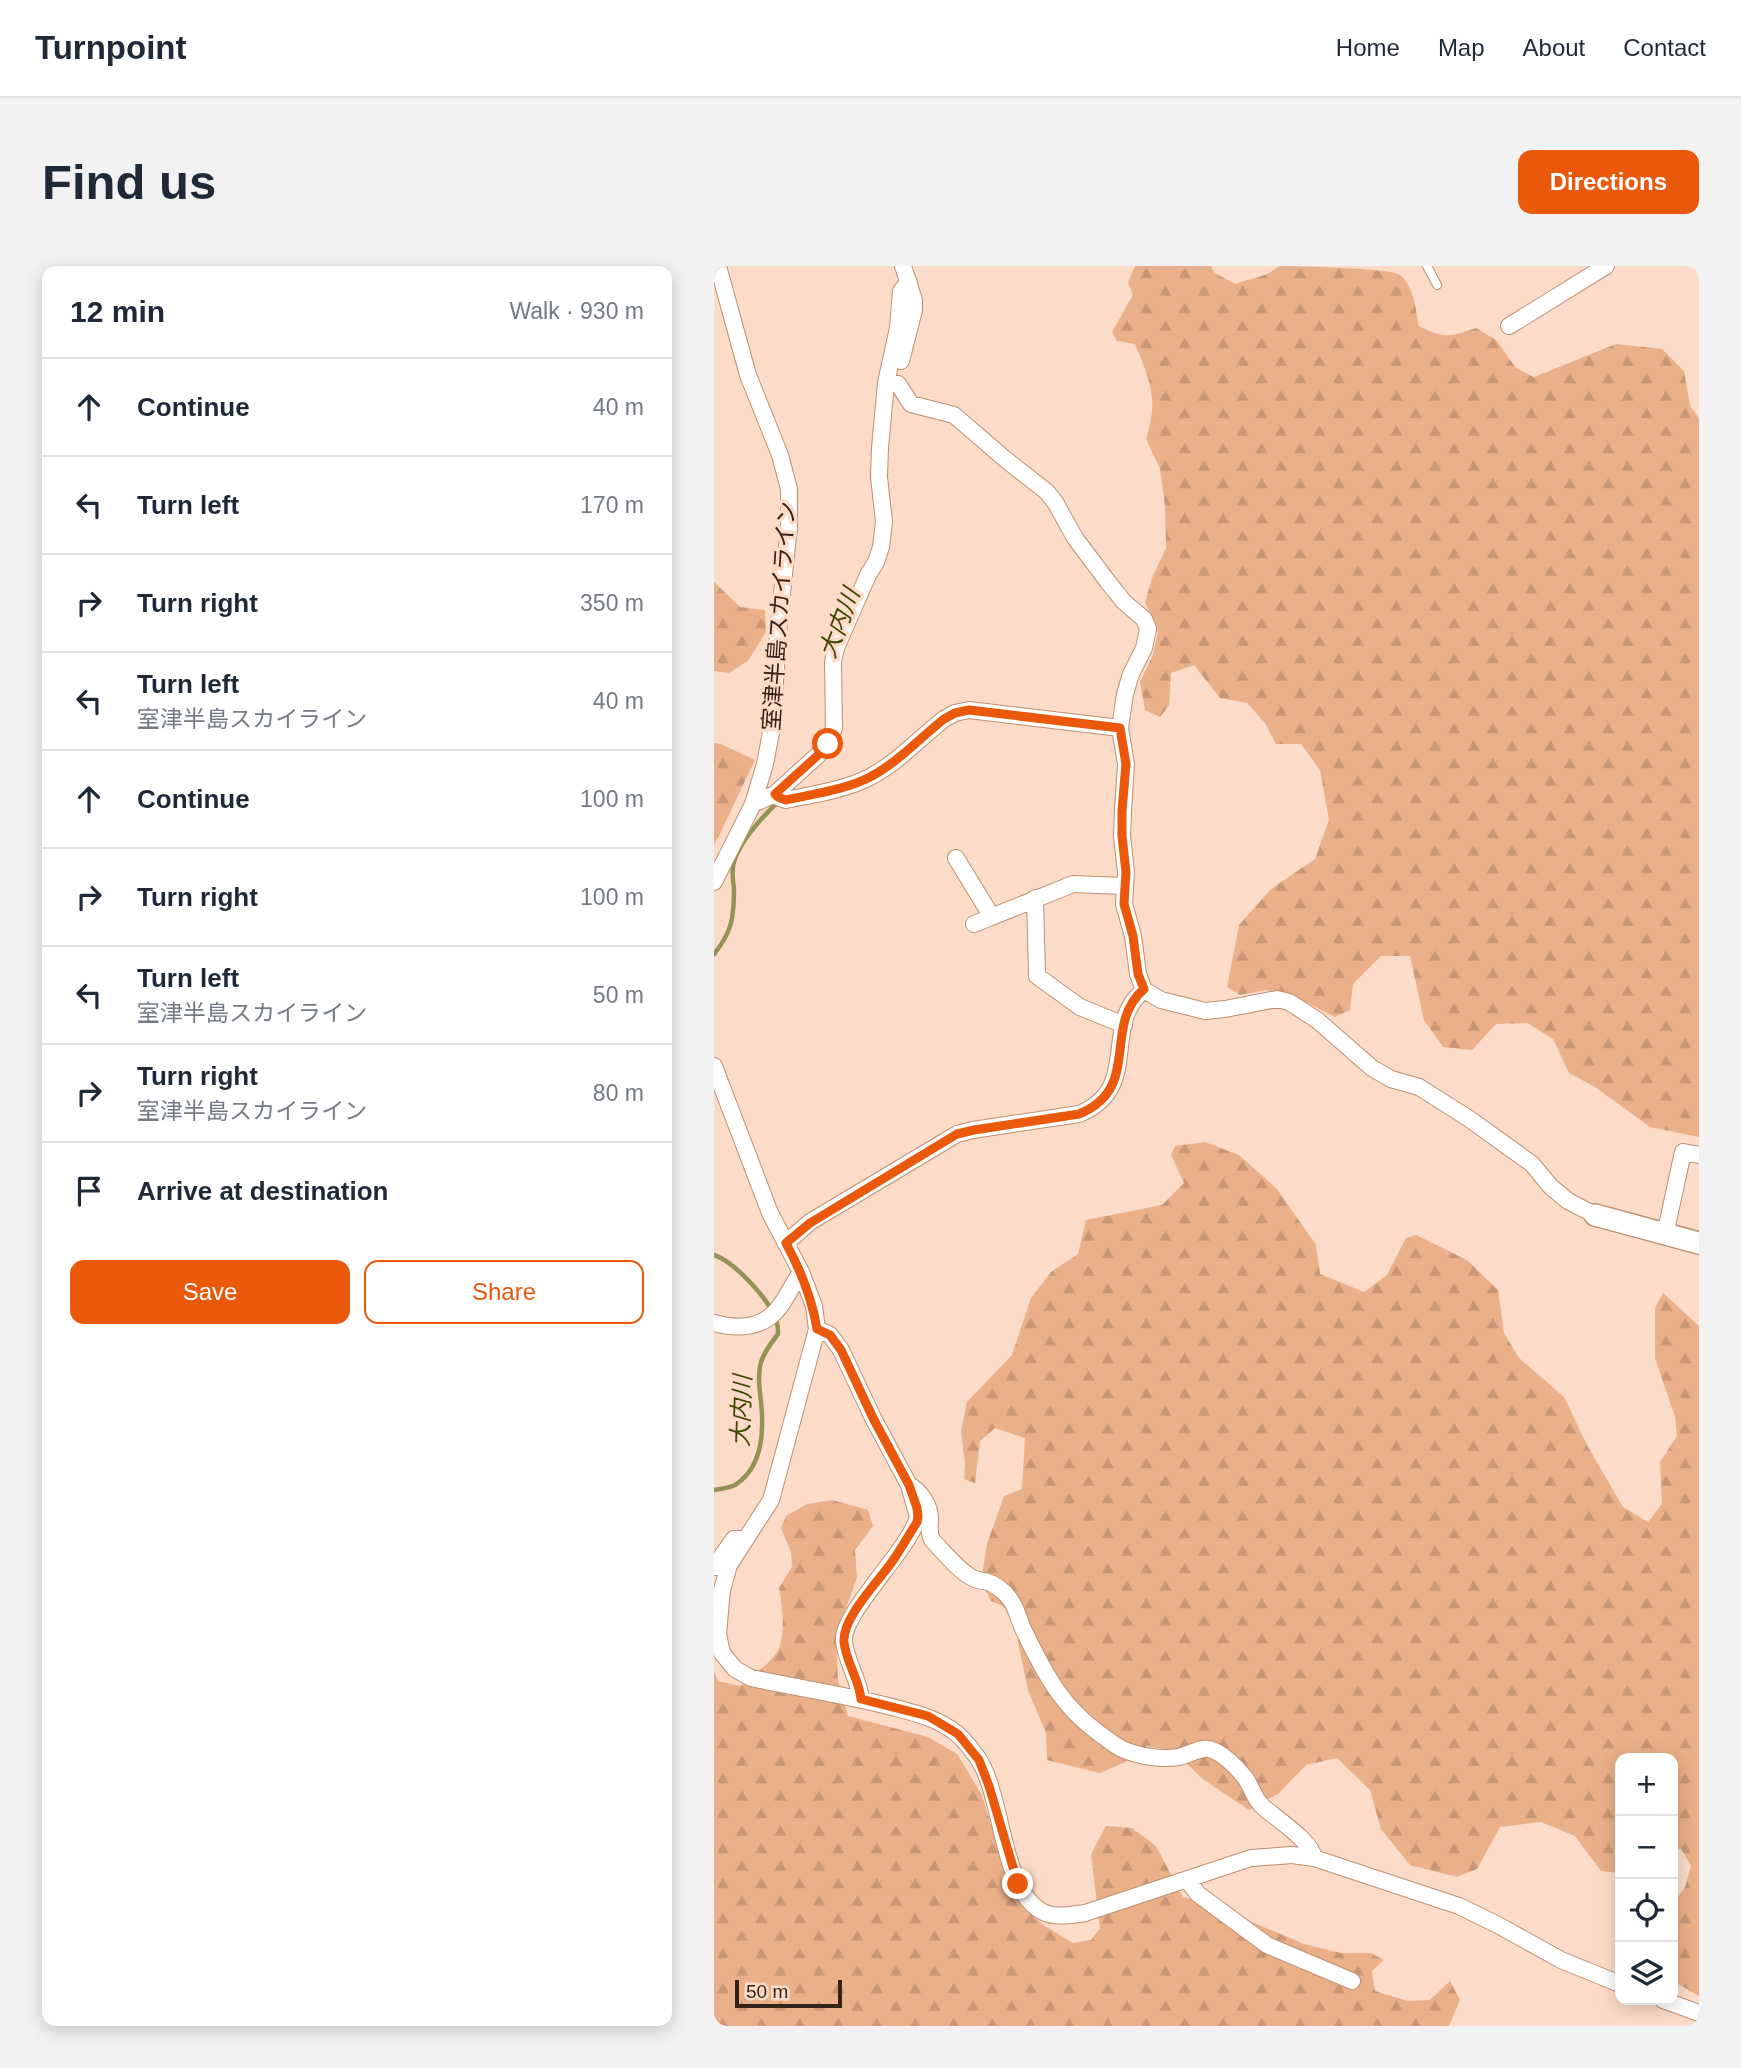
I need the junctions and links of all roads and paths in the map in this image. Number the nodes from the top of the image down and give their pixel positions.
1 (718, 266) edge
2 (903, 266) edge
3 (1427, 266) edge
4 (1606, 266) edge
5 (1437, 285) dead end
6 (1509, 326) dead end
7 (892, 384) junction
8 (1120, 728) junction
9 (779, 797) junction
10 (753, 804) junction
11 (956, 858) dead end
12 (714, 882) edge
13 (1124, 886) junction
14 (1035, 898) junction
15 (992, 916) junction
16 (974, 924) dead end
17 (1144, 989) junction
18 (1124, 1025) junction
19 (714, 1066) edge
20 (1699, 1155) edge
21 (1595, 1215) joint
22 (1665, 1235) junction
23 (786, 1243) junction
24 (1699, 1243) edge
25 (801, 1272) junction
26 (714, 1323) edge
27 (817, 1329) junction
28 (909, 1485) junction
29 (745, 1539) junction
30 (714, 1567) edge
31 (861, 1699) junction
32 (1314, 1858) junction
33 (1187, 1880) junction
34 (1352, 1982) dead end
35 (1615, 1982) edge
36 (1677, 2005) edge
37 (1699, 2013) edge

1 - 10 street, 室津半島スカイライン
2 - 7 street
3 - 5 lane
4 - 6 street
7 - 8 street
7 - 9 street
8 - 9 street
8 - 13 street
9 - 10 street
10 - 12 street, 室津半島スカイライン
11 - 15 street
13 - 14 street
13 - 17 street
14 - 15 street
14 - 18 street
15 - 16 street
17 - 18 street
17 - 21 street
18 - 23 street
19 - 23 street
20 - 22 street
21 - 22 street
22 - 24 street
23 - 25 street
25 - 26 street
25 - 27 street
27 - 28 street
27 - 29 street
28 - 31 street
28 - 32 street
29 - 30 street
29 - 31 street
31 - 33 street
32 - 33 street
32 - 35 street
33 - 34 street
36 - 37 street

